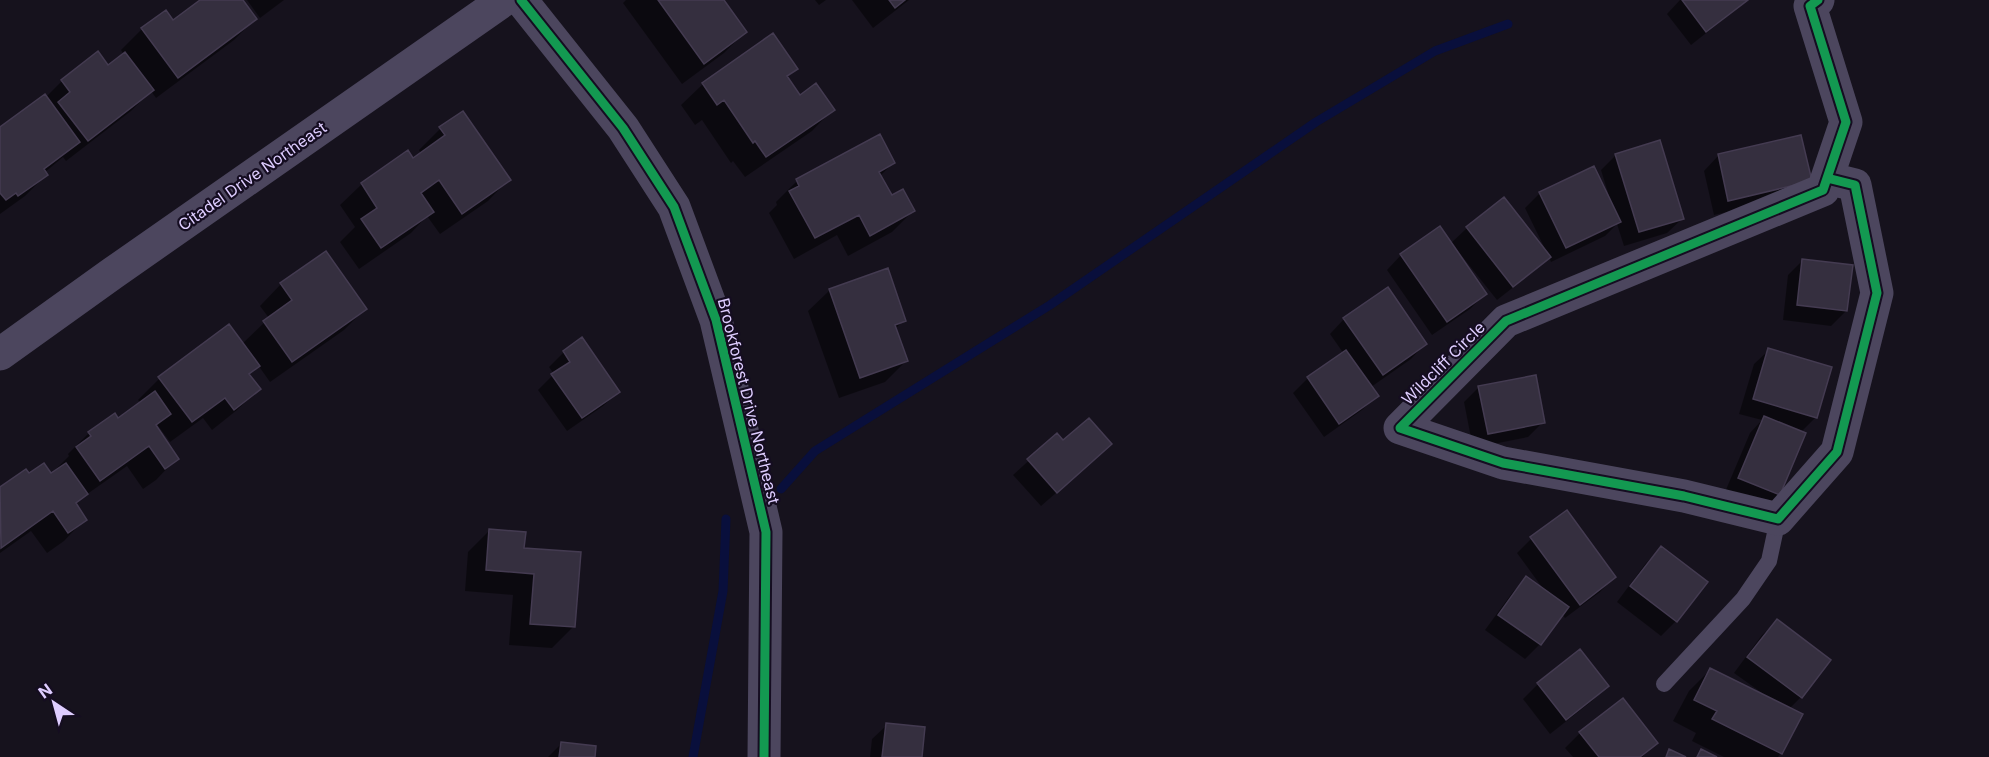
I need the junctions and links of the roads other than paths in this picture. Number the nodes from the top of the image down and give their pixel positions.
1 (504, 0) edge
2 (522, 0) edge
3 (1818, 0) edge
4 (1827, 178) junction
5 (0, 354) edge
6 (1778, 519) junction
7 (1664, 684) dead end
8 (764, 757) edge

1 - 5 street, Citadel Drive Northeast
2 - 8 street, Brookforest Drive Northeast
3 - 4 street
4 - 6 street
4 - 6 street, Wildcliff Circle
6 - 7 lane

